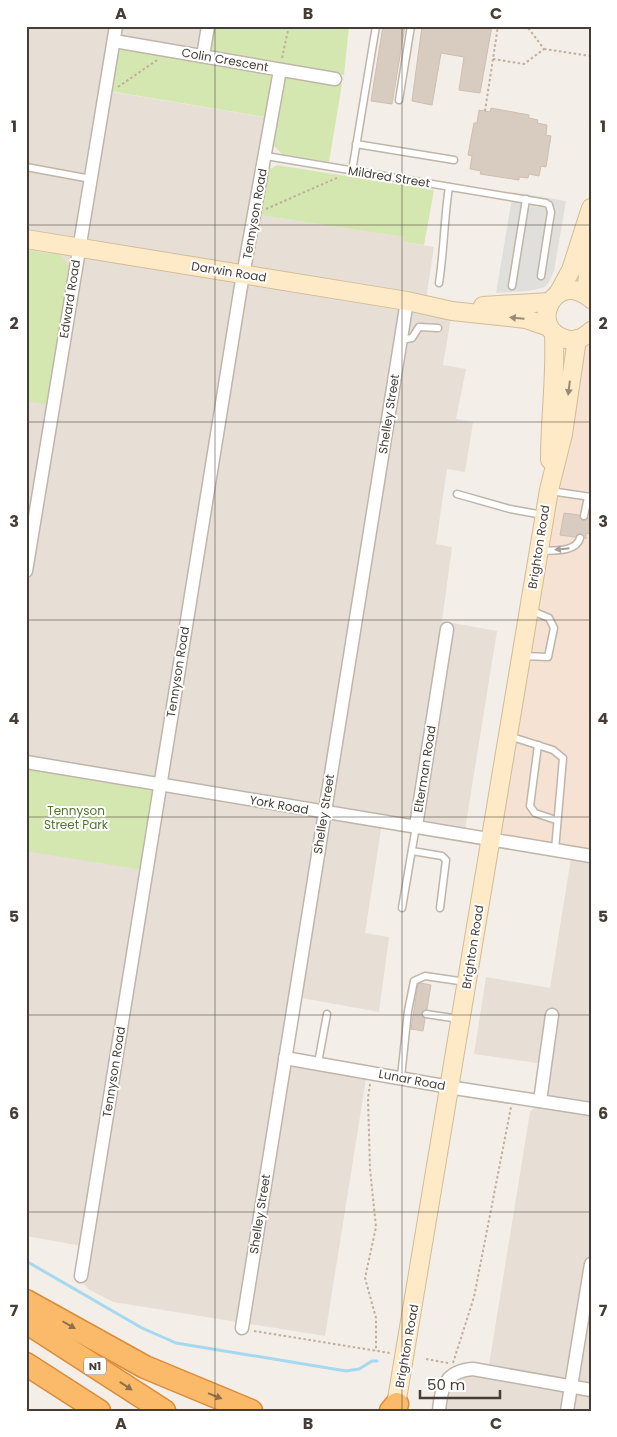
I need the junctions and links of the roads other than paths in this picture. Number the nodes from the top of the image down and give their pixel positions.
1 (116, 26) edge
2 (208, 26) edge
3 (376, 26) edge
4 (411, 26) edge
5 (114, 42) junction
6 (203, 56) junction
7 (280, 70) junction
8 (335, 79) dead end
9 (399, 100) dead end
10 (356, 144) junction
11 (266, 156) junction
12 (454, 160) dead end
13 (26, 167) edge
14 (352, 171) junction
15 (91, 179) junction
16 (449, 187) junction
17 (526, 199) junction
18 (591, 208) edge
19 (26, 239) edge
20 (78, 248) junction
21 (591, 248) edge
22 (590, 254) edge
23 (244, 275) junction
24 (540, 276) dead end
25 (439, 282) dead end
26 (512, 286) dead end
27 (588, 296) edge
28 (554, 298) junction
29 (407, 301) junction
30 (432, 305) junction
31 (438, 328) dead end
32 (552, 330) junction
33 (584, 335) edge
34 (401, 340) junction
35 (549, 487) junction
36 (456, 494) dead end
37 (589, 497) edge
38 (545, 515) junction
39 (584, 516) dead end
40 (580, 538) dead end
41 (539, 551) junction
42 (26, 571) edge
43 (529, 610) junction
44 (447, 628) dead end
45 (521, 656) junction
46 (508, 735) junction
47 (538, 745) junction
48 (26, 762) edge
49 (160, 784) junction
50 (324, 813) junction
51 (556, 820) junction
52 (416, 826) junction
53 (491, 839) junction
54 (412, 850) junction
55 (555, 850) junction
56 (591, 856) edge
57 (402, 908) dead end
58 (440, 908) dead end
59 (467, 982) junction
60 (327, 1014) dead end
61 (426, 1014) dead end
62 (552, 1016) dead end
63 (461, 1020) junction
64 (285, 1058) junction
65 (318, 1063) junction
66 (401, 1077) junction
67 (449, 1087) junction
68 (540, 1102) junction
69 (591, 1109) edge
70 (591, 1264) edge
71 (81, 1276) dead end
72 (26, 1301) edge
73 (26, 1322) edge
74 (242, 1328) road end
75 (26, 1364) edge
76 (26, 1380) edge
77 (570, 1386) junction
78 (591, 1390) edge
79 (394, 1408) edge
80 (70, 1411) edge
81 (99, 1411) edge
82 (164, 1411) edge
83 (251, 1411) edge
84 (438, 1411) edge
85 (567, 1411) edge

1 - 5 street, Edward Road
2 - 6 street
3 - 10 lane
4 - 9 lane
5 - 6 street, Colin Crescent
5 - 15 street, Edward Road
6 - 7 street, Colin Crescent
7 - 8 street, Colin Crescent
7 - 11 street, Tennyson Road
10 - 12 lane
10 - 14 lane
11 - 14 lane, Mildred Street
11 - 23 street, Tennyson Road
13 - 15 lane
14 - 16 lane, Mildred Street
15 - 20 street, Edward Road
16 - 17 lane, Mildred Street
16 - 25 lane
17 - 24 lane, Mildred Street
17 - 26 lane
18 - 28 main road
19 - 20 main road, Darwin Road
20 - 23 main road, Darwin Road
20 - 42 street, Edward Road
21 - 22 main road
22 - 27 main road
23 - 29 main road, Darwin Road
23 - 49 street, Tennyson Road
27 - 28 main road, Darwin Road
28 - 30 main road, Darwin Road
28 - 32 main road, Brighton Road
29 - 30 main road, Darwin Road
29 - 34 street, Shelley Street
32 -> 30 main road, Darwin Road
31 - 34 lane
32 - 33 main road, Darwin Road
32 - 35 main road, Brighton Road
33 -> 35 main road, Brighton Road
34 - 50 street, Shelley Street
35 - 37 lane
35 - 38 main road, Brighton Road
36 - 38 lane
37 - 39 lane
38 - 41 main road, Brighton Road
40 -> 41 lane
41 - 43 main road, Brighton Road
43 - 45 main road, Brighton Road
43 - 45 lane
44 - 52 street, Elterman Road
45 - 46 main road, Brighton Road
46 - 47 lane
46 - 53 main road, Brighton Road
47 - 51 lane
47 - 51 lane
48 - 49 street, York Road
49 - 50 street, York Road
49 - 71 street, Tennyson Road
50 - 52 street, York Road
50 - 64 street, Shelley Street
51 - 55 lane
52 - 53 street, York Road
52 - 54 lane, Elterman Road
53 - 55 street, York Road
53 - 59 main road, Brighton Road
54 - 57 lane, Elterman Road
54 - 58 lane
55 - 56 street, York Road
59 - 63 main road, Brighton Road
59 - 66 lane
60 - 65 lane
61 - 63 lane
62 - 68 street
63 - 67 main road, Brighton Road
64 - 65 street, Lunar Road
64 - 74 street, Shelley Street
65 - 66 street, Lunar Road
66 - 67 street, Lunar Road
67 - 68 street, Lunar Road
67 - 79 main road, Brighton Road
68 - 69 street, Lunar Road
70 - 77 street
72 -> 83 highway
73 -> 82 highway, N1
75 - 81 highway
76 - 80 highway
77 - 78 street
77 - 84 street
77 - 85 street

